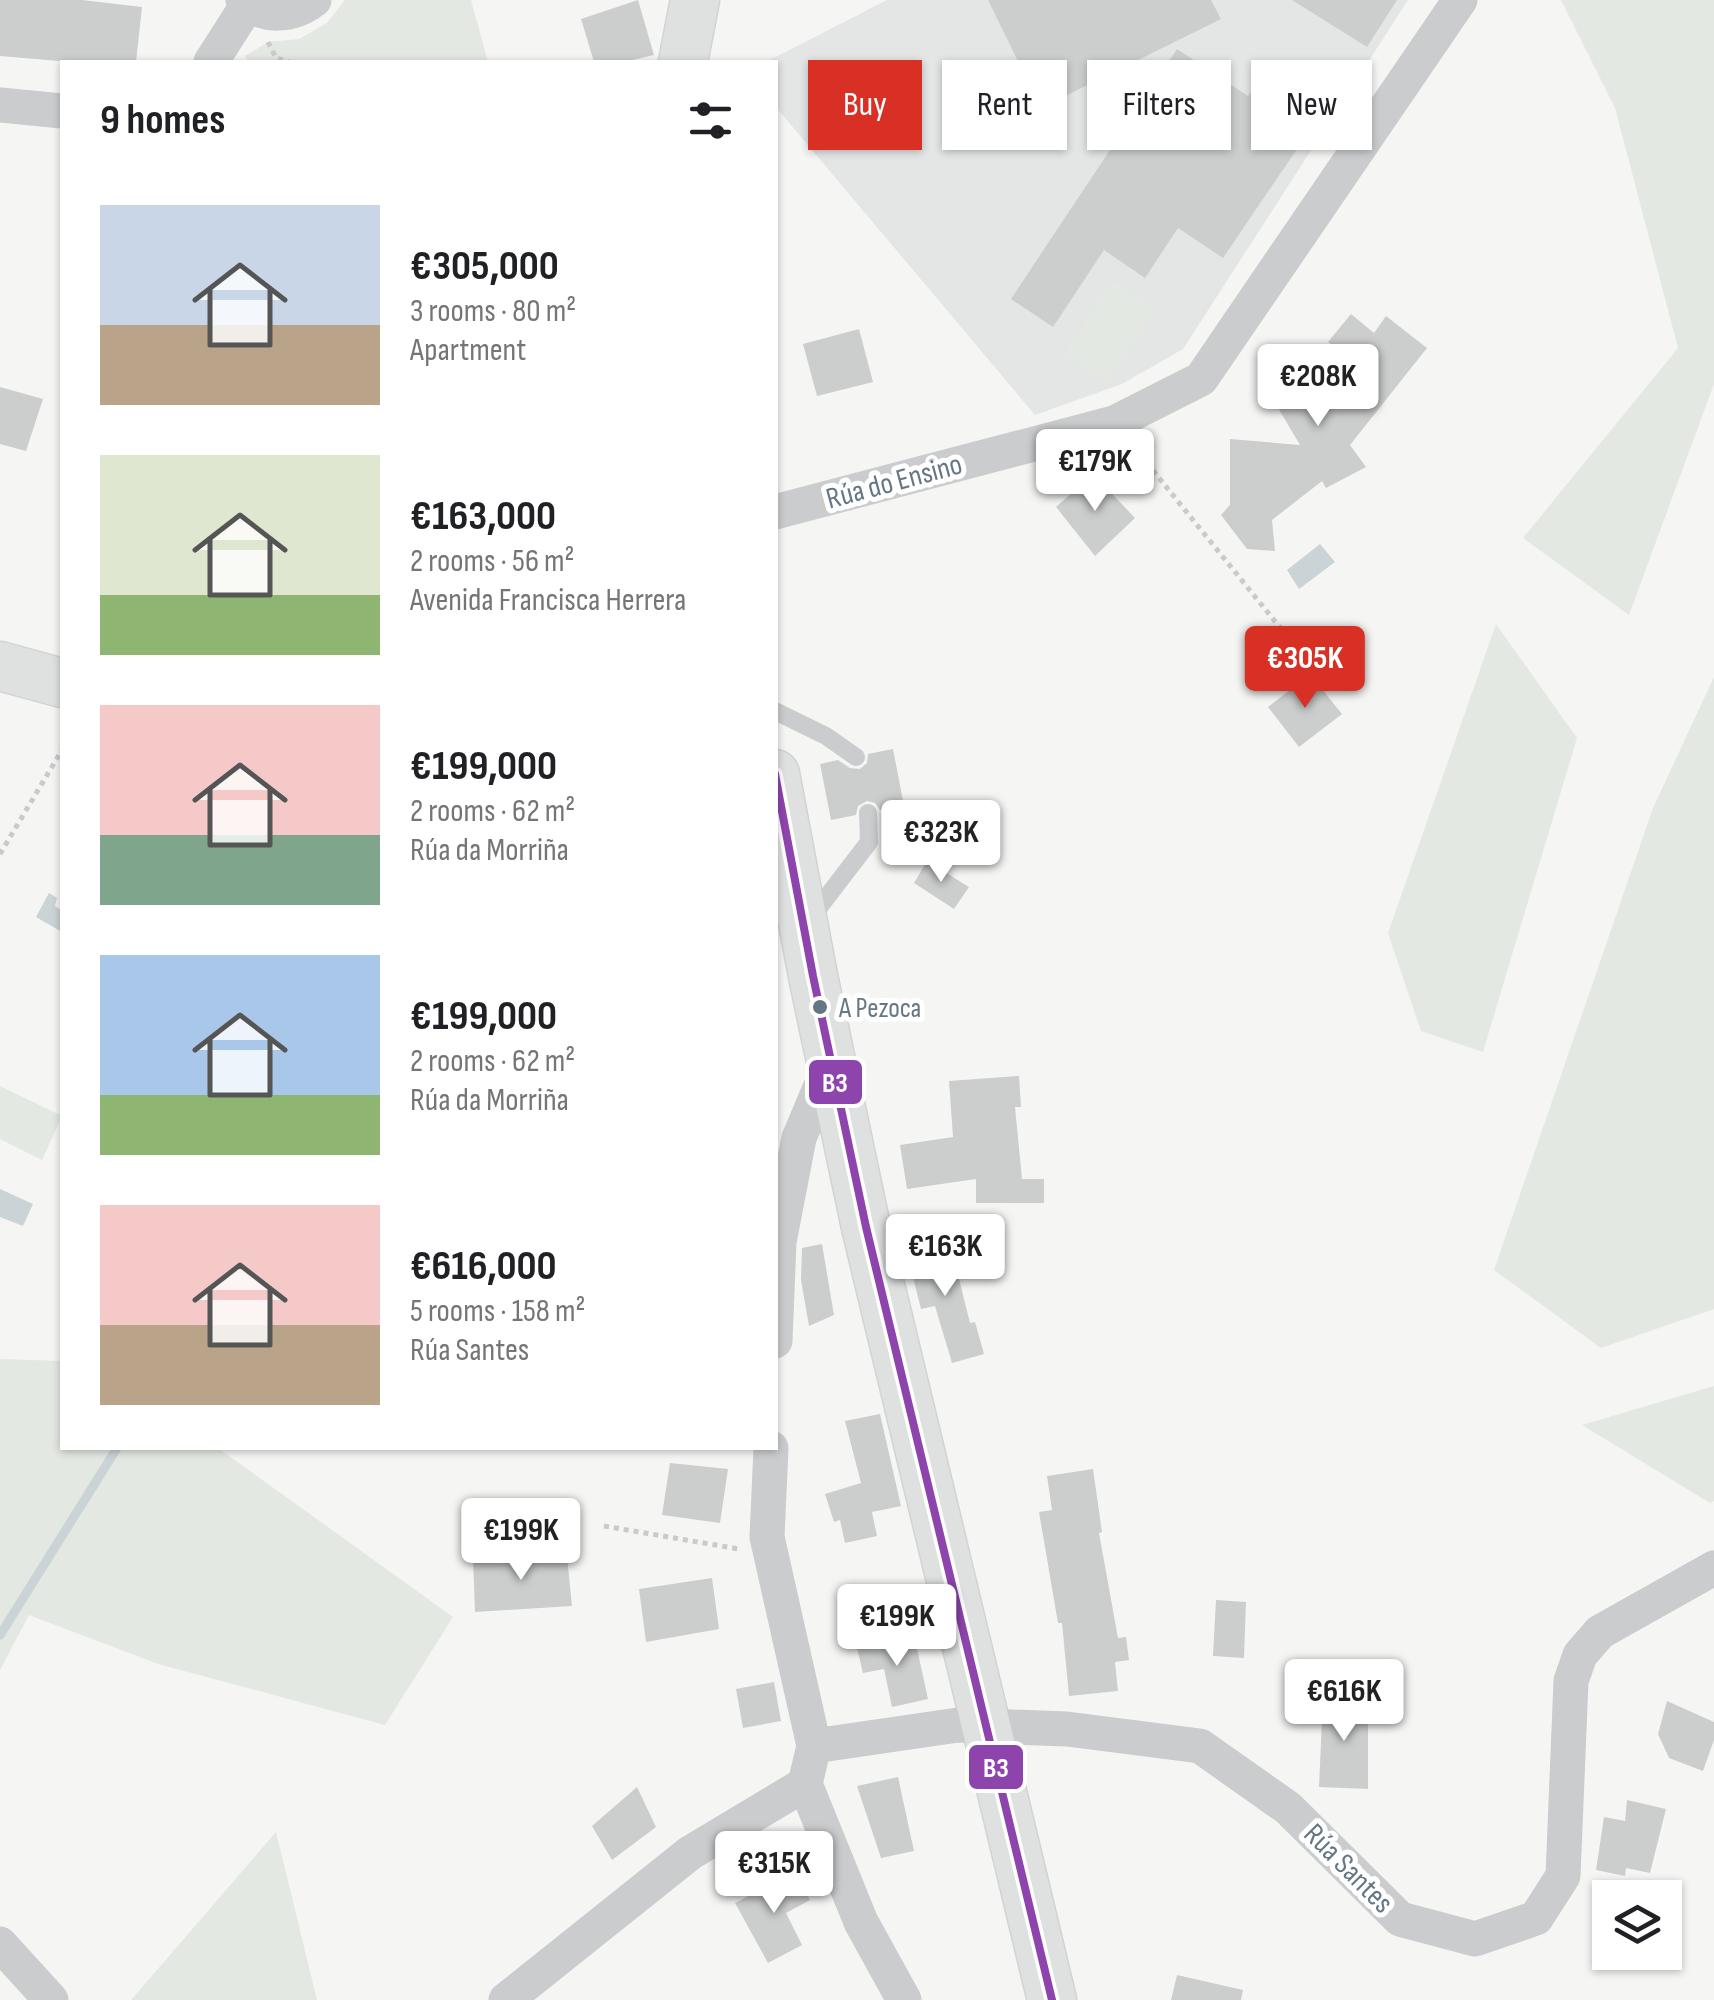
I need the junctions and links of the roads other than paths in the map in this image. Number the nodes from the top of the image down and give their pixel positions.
1 (314, 0) edge
2 (1460, 0) edge
3 (679, 1) edge
4 (245, 2) edge
5 (212, 60) edge
6 (682, 60) edge
7 (0, 105) edge
8 (60, 111) edge
9 (778, 511) edge
10 (0, 666) edge
11 (60, 682) edge
12 (778, 713) edge
13 (856, 756) dead end
14 (778, 790) edge
15 (868, 813) dead end
16 (804, 927) junction
17 (794, 972) edge
18 (830, 1062) junction
19 (778, 1267) edge
20 (771, 1450) edge
21 (1714, 1568) edge
22 (986, 1726) junction
23 (814, 1746) junction
24 (805, 1784) junction
25 (0, 1944) edge
26 (51, 2000) edge
27 (506, 2000) edge
28 (904, 2000) edge
29 (1052, 2000) edge

1 - 4 street
2 - 9 street, Rúa do Ensino
3 - 6 street
4 - 5 street
7 - 8 street
10 - 11 street
12 - 13 lane
14 - 16 street
15 - 16 lane
16 - 17 street
17 - 18 street
18 - 19 street
18 - 22 street
20 - 23 street
21 - 22 street, Rúa Santes
22 - 23 street, Rúa Santes
22 - 29 street
23 - 24 street
24 - 27 street
24 - 28 street
25 - 26 street

